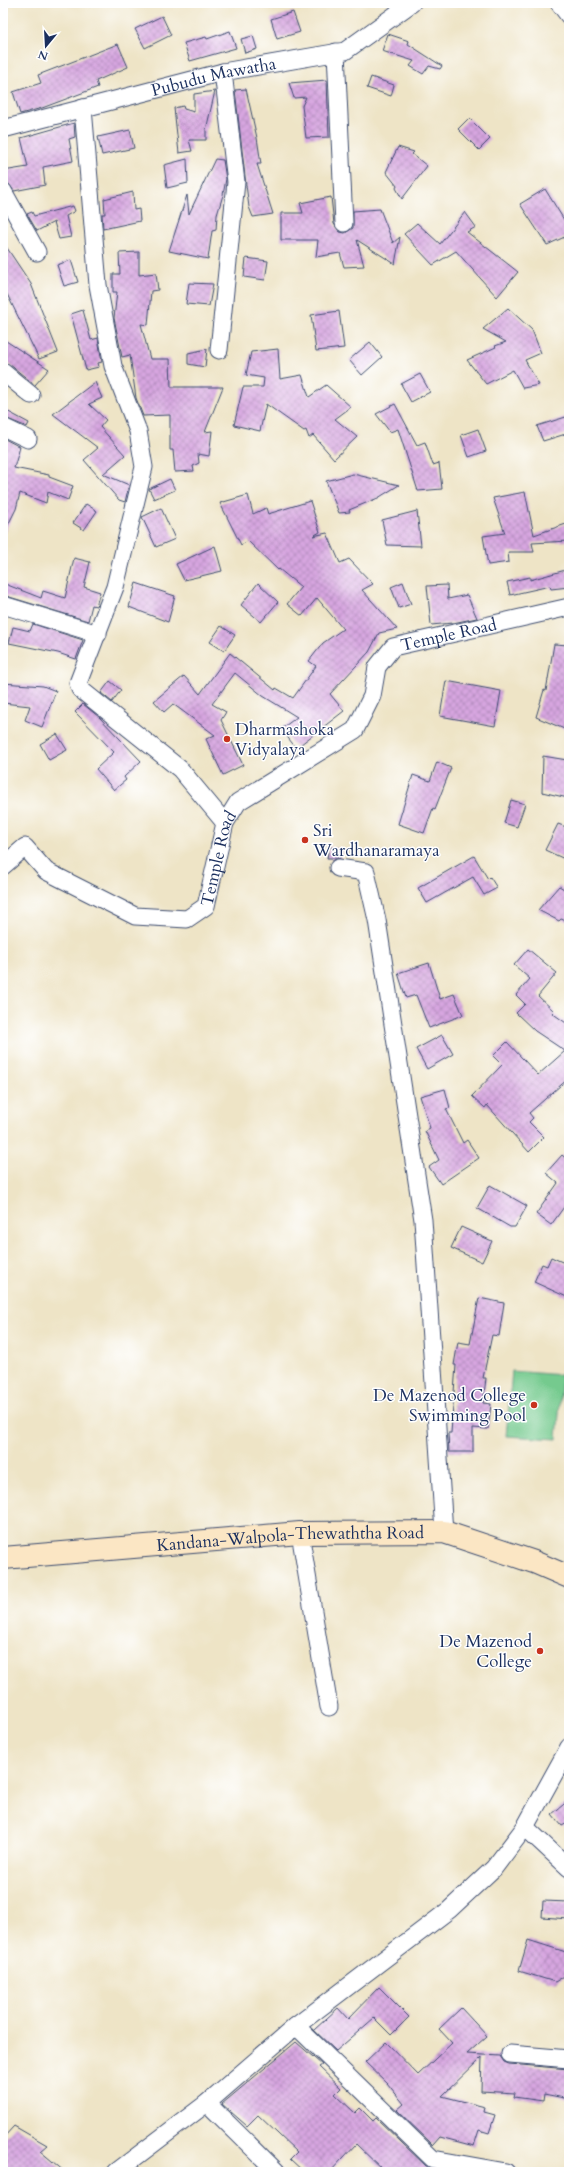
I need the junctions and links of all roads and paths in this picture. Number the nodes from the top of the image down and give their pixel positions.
1 (412, 3) edge
2 (559, 3) edge
3 (569, 16) edge
4 (336, 52) junction
5 (223, 72) junction
6 (82, 108) junction
7 (3, 129) edge
8 (3, 191) edge
9 (344, 223) dead end
10 (37, 252) dead end
11 (219, 350) dead end
12 (3, 372) edge
13 (31, 395) dead end
14 (3, 427) edge
15 (28, 439) dead end
16 (3, 605) edge
17 (569, 607) edge
18 (98, 634) junction
19 (225, 823) junction
20 (3, 866) edge
21 (338, 868) dead end
22 (444, 1532) junction
23 (300, 1533) junction
24 (3, 1558) edge
25 (569, 1577) edge
26 (329, 1707) dead end
27 (569, 1747) edge
28 (525, 1827) junction
29 (569, 1868) edge
30 (296, 2026) junction
31 (510, 2054) dead end
32 (569, 2058) edge
33 (207, 2103) junction
34 (116, 2172) edge
35 (277, 2172) edge
36 (506, 2172) edge

1 - 4 street, Pubudu Mawatha
2 - 3 street
4 - 5 street, Pubudu Mawatha
4 - 9 street
5 - 6 street, Pubudu Mawatha
5 - 11 street
6 - 7 street, Pubudu Mawatha
6 - 18 street
8 - 10 street
12 - 13 street
14 - 15 street
16 - 18 street
17 - 19 street, Temple Road
18 - 19 street
19 - 20 street, Temple Road
21 - 22 street
22 - 23 street, Kandana-Walpola-Thewaththa Road
22 - 25 street, Kandana-Walpola-Thewaththa Road
23 - 24 street, Kandana-Walpola-Thewaththa Road
23 - 26 street
27 - 28 street
28 - 29 street
28 - 30 street
30 - 33 street
30 - 36 street
31 - 32 street
33 - 34 street
33 - 35 street

